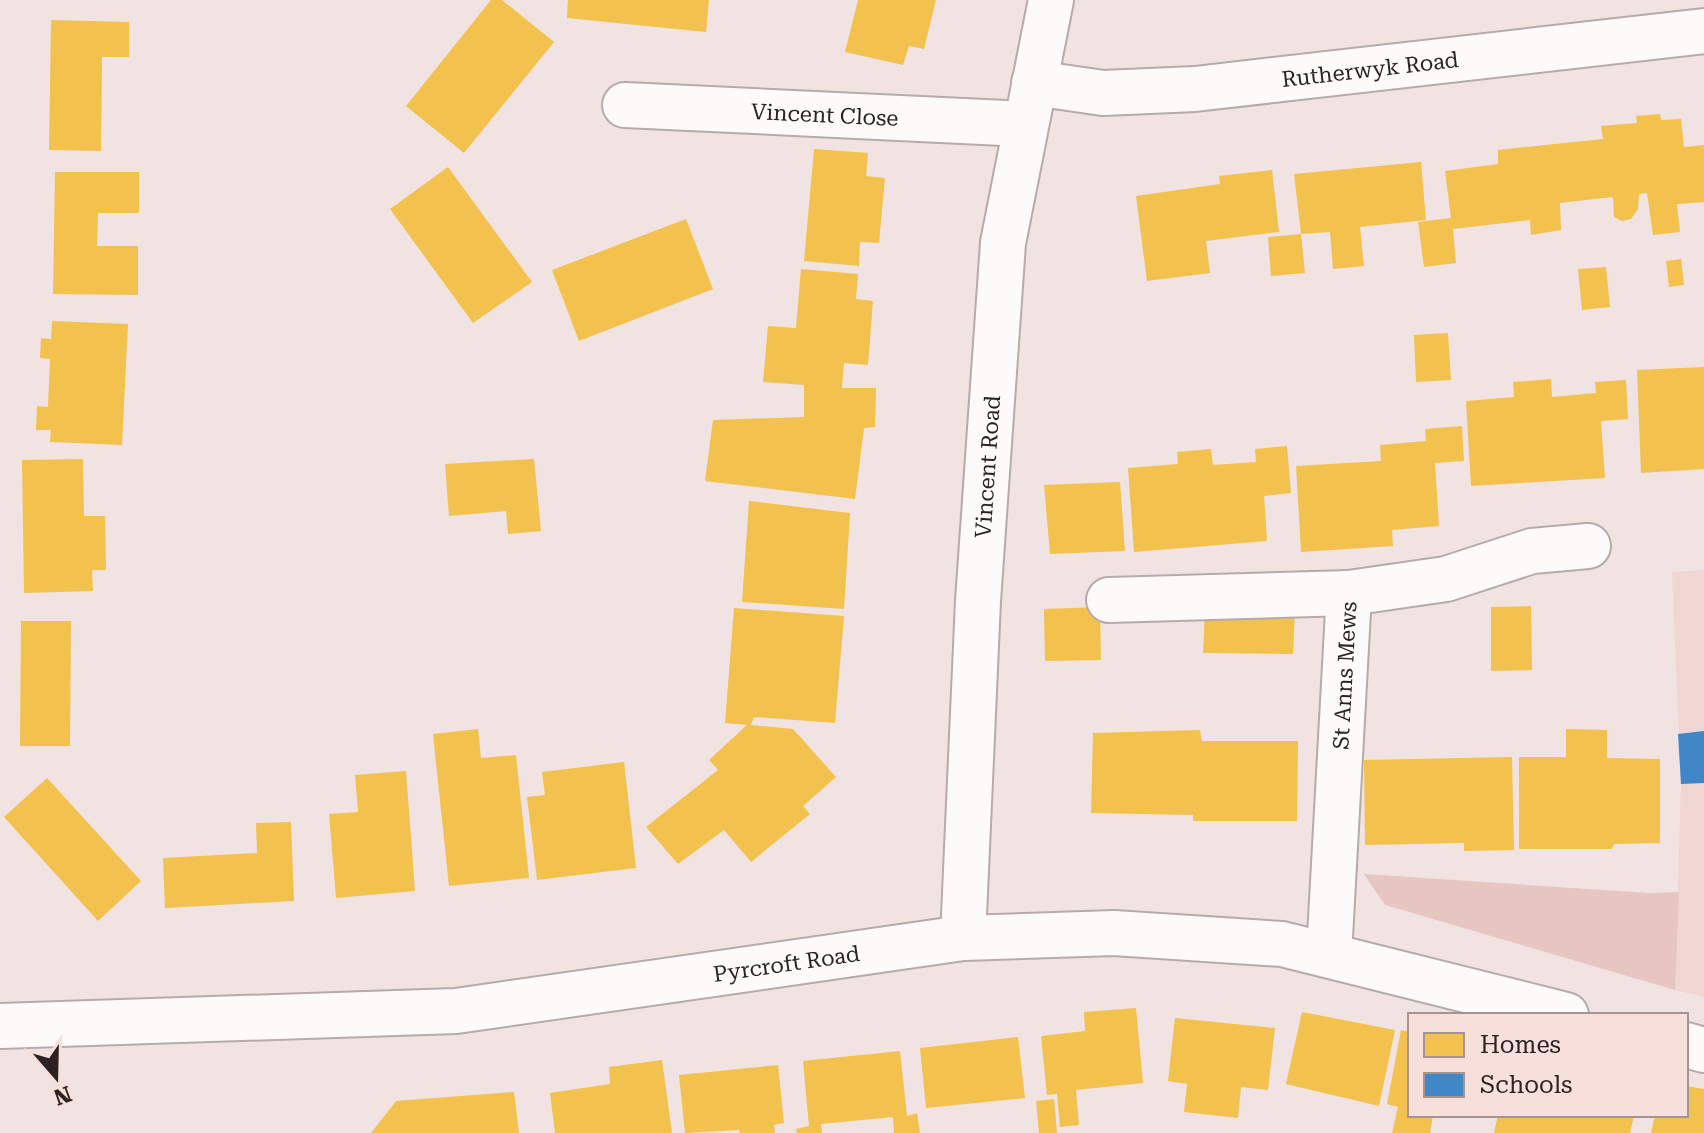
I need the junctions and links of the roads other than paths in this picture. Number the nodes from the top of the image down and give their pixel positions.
1 (1051, 0) edge
2 (1704, 31) edge
3 (1030, 104) junction
4 (625, 105) dead end
5 (1588, 546) dead end
6 (1349, 593) junction
7 (1109, 600) dead end
8 (963, 938) junction
9 (1329, 955) junction
10 (1558, 1013) edge
11 (0, 1026) edge

1 - 3 street, Vincent Road
2 - 3 street, Rutherwyk Road
3 - 4 street, Vincent Close
3 - 8 street, Vincent Road
5 - 6 street, St Anns Mews
6 - 7 street
6 - 9 street, St Anns Mews
8 - 9 street, Pyrcroft Road
8 - 11 street, Pyrcroft Road
9 - 10 street, Pyrcroft Road

